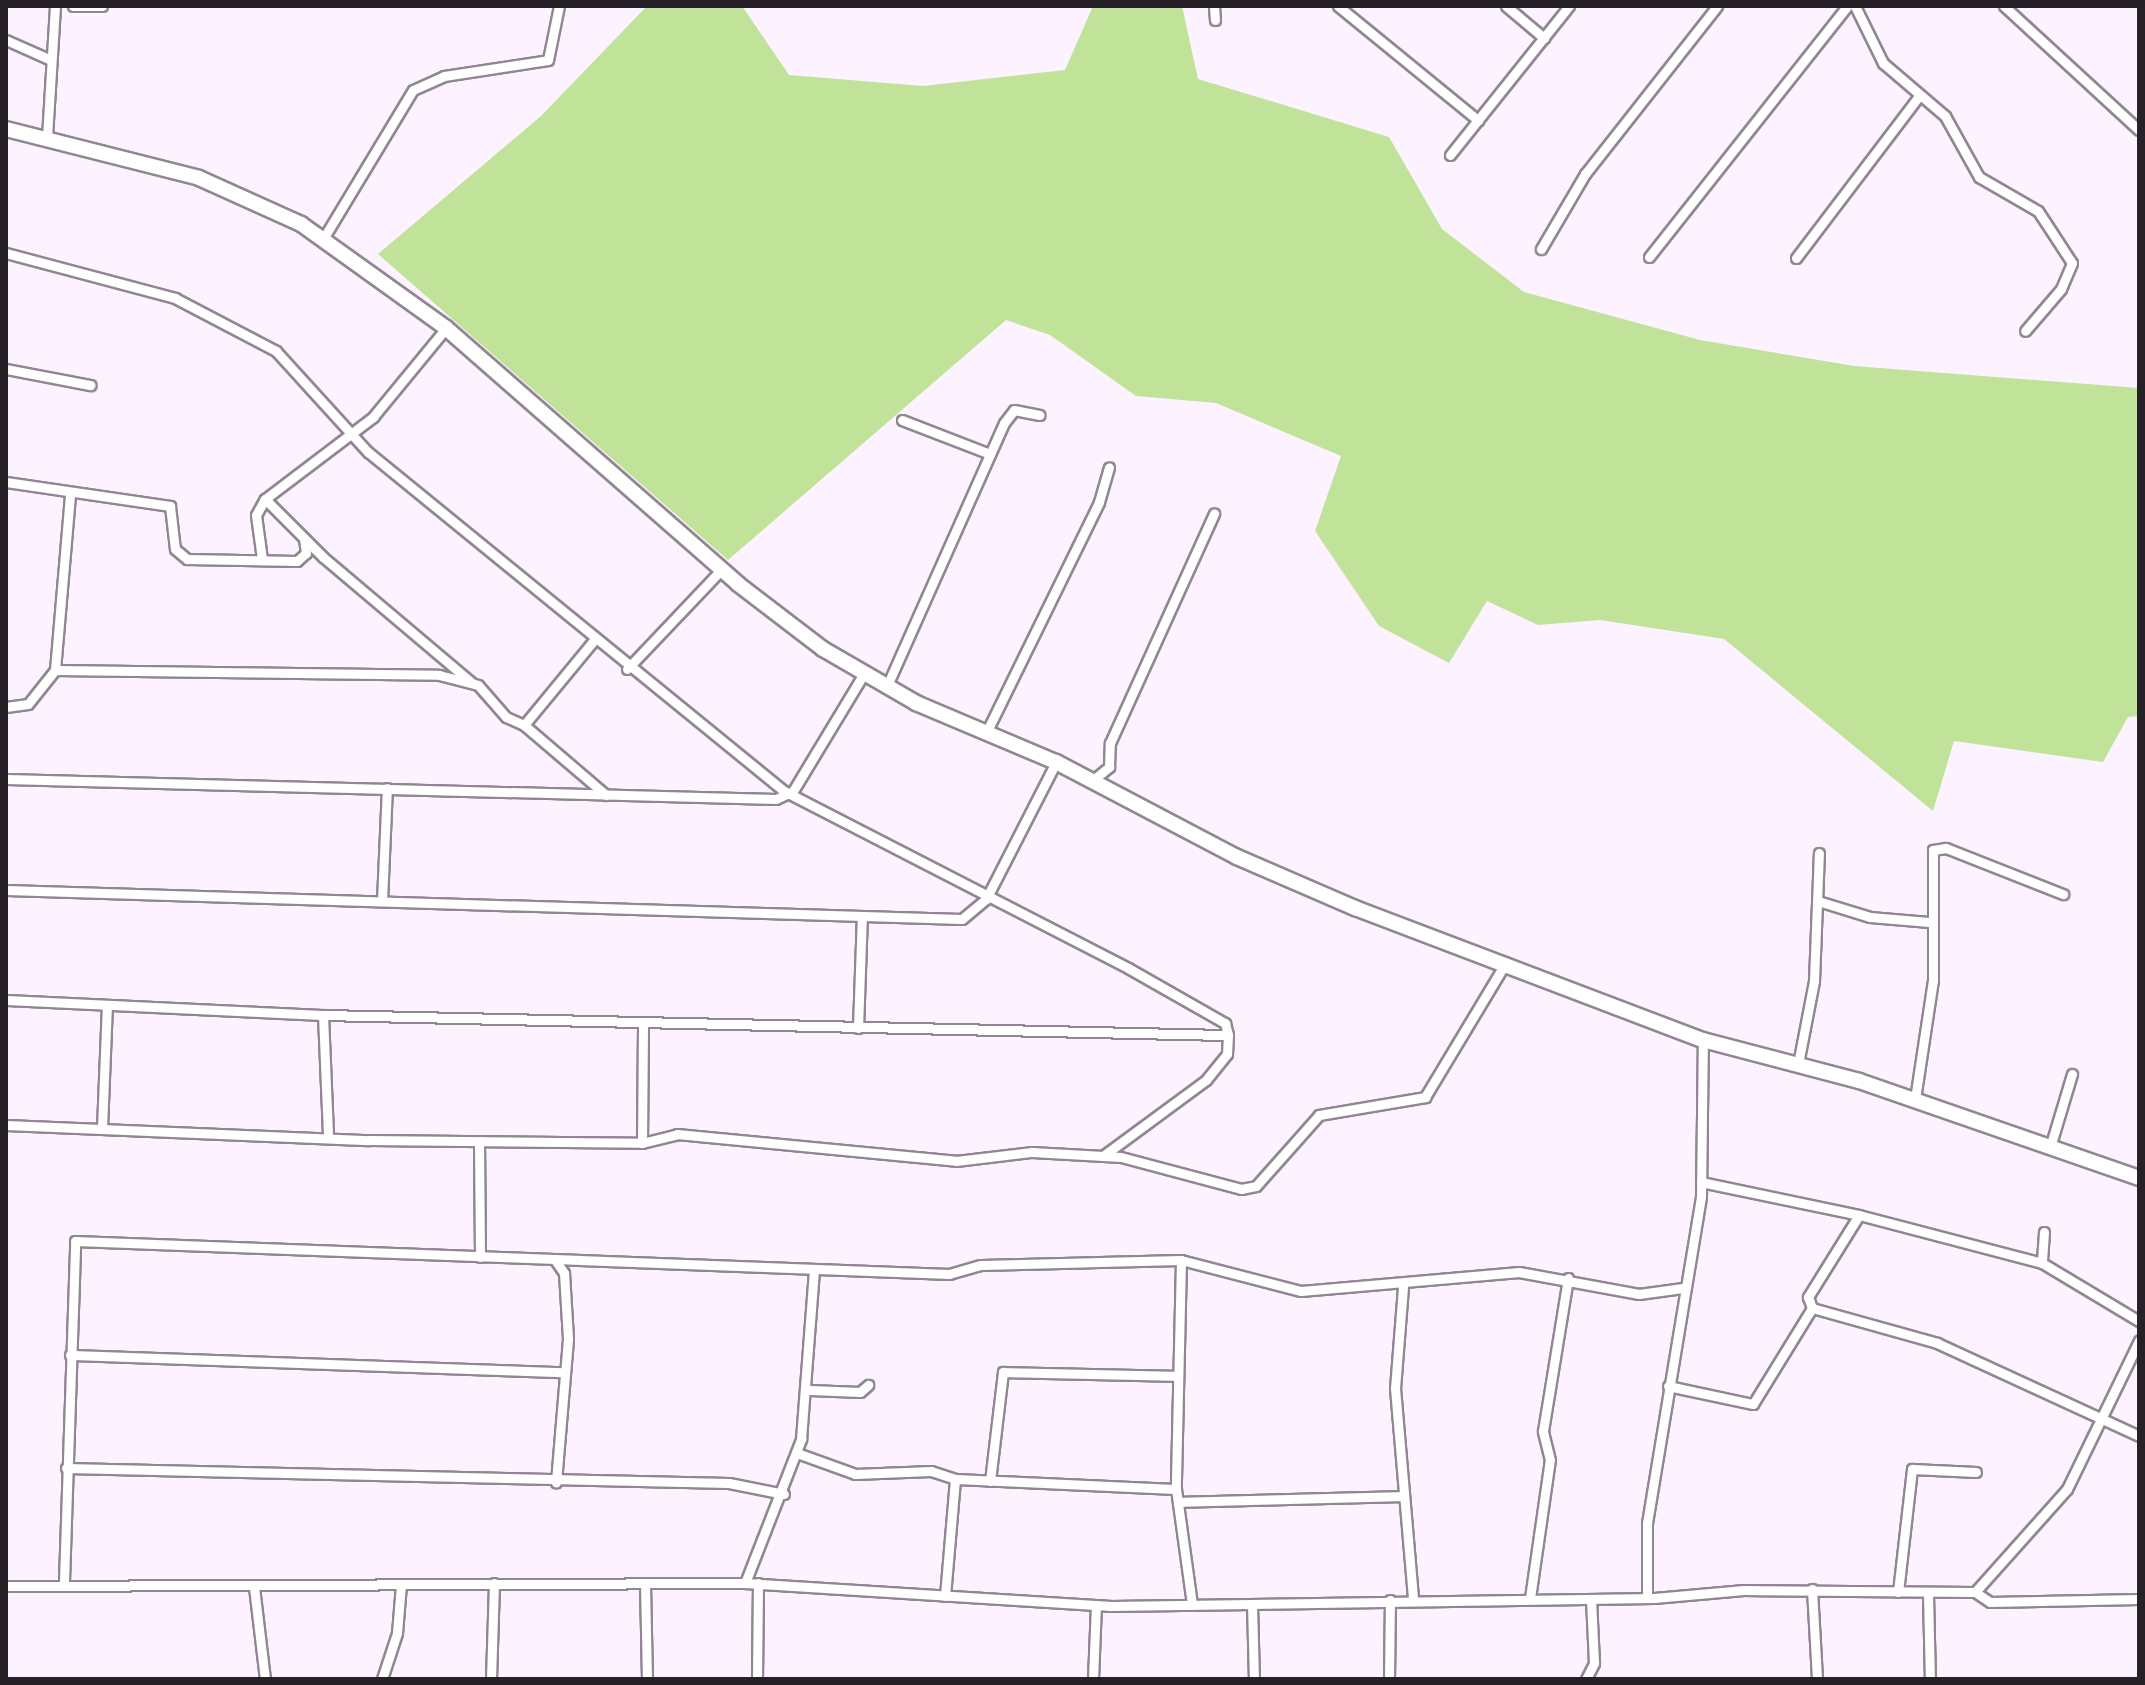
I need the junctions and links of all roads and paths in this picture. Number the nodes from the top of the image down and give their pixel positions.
1 (55, 6) edge
2 (73, 6) edge
3 (102, 6) edge
4 (559, 6) edge
5 (1214, 6) edge
6 (1338, 6) edge
7 (1506, 6) edge
8 (1569, 6) edge
9 (1717, 6) edge
10 (1847, 6) edge
11 (1855, 6) edge
12 (2004, 6) edge
13 (1215, 20) dead end
14 (1544, 38) junction
15 (6, 40) edge
16 (51, 60) junction
17 (1918, 97) junction
18 (1478, 120) junction
19 (6, 129) edge
20 (2139, 130) edge
21 (47, 137) junction
22 (1450, 155) dead end
23 (323, 239) junction
24 (1541, 249) dead end
25 (6, 253) edge
26 (1649, 257) dead end
27 (1796, 258) dead end
28 (446, 328) junction
29 (2025, 331) dead end
30 (6, 369) edge
31 (90, 385) dead end
32 (1040, 415) dead end
33 (902, 420) dead end
34 (352, 429) junction
35 (990, 454) junction
36 (1109, 467) dead end
37 (6, 482) edge
38 (70, 494) junction
39 (265, 499) junction
40 (1214, 514) dead end
41 (304, 538) junction
42 (262, 559) junction
43 (721, 570) junction
44 (594, 640) junction
45 (446, 663) junction
46 (627, 669) junction
47 (55, 670) junction
48 (439, 675) junction
49 (863, 675) junction
50 (474, 684) junction
51 (886, 688) junction
52 (6, 707) edge
53 (524, 725) junction
54 (986, 733) junction
55 (1056, 762) junction
56 (6, 779) edge
57 (1093, 780) junction
58 (387, 788) junction
59 (793, 791) junction
60 (606, 795) junction
61 (1819, 853) dead end
62 (6, 890) edge
63 (2063, 894) dead end
64 (986, 899) junction
65 (382, 901) junction
66 (1818, 901) junction
67 (862, 916) junction
68 (1929, 922) junction
69 (1508, 960) junction
70 (6, 1000) edge
71 (107, 1005) junction
72 (323, 1015) junction
73 (643, 1024) junction
74 (858, 1028) junction
75 (1228, 1035) junction
76 (1703, 1040) junction
77 (1798, 1064) junction
78 (2072, 1074) dead end
79 (1915, 1099) junction
80 (6, 1125) edge
81 (102, 1128) junction
82 (328, 1133) junction
83 (479, 1141) junction
84 (642, 1143) junction
85 (2051, 1144) junction
86 (1103, 1156) junction
87 (2139, 1178) edge
88 (1701, 1182) junction
89 (1859, 1215) junction
90 (2044, 1232) dead end
91 (480, 1257) junction
92 (555, 1260) junction
93 (1181, 1260) junction
94 (2042, 1263) junction
95 (814, 1271) junction
96 (1568, 1278) junction
97 (1403, 1287) junction
98 (1683, 1288) junction
99 (1812, 1308) junction
100 (2139, 1321) edge
101 (2139, 1341) edge
102 (70, 1355) junction
103 (565, 1372) junction
104 (1178, 1376) junction
105 (868, 1385) dead end
106 (1668, 1386) junction
107 (810, 1390) junction
108 (2102, 1413) junction
109 (2139, 1436) edge
110 (797, 1453) junction
111 (66, 1468) junction
112 (1976, 1472) dead end
113 (955, 1479) junction
114 (990, 1481) junction
115 (556, 1483) junction
116 (1176, 1489) junction
117 (784, 1494) junction
118 (1401, 1496) junction
119 (1178, 1502) junction
120 (64, 1581) junction
121 (494, 1583) junction
122 (745, 1583) junction
123 (758, 1583) junction
124 (1987, 1583) junction
125 (401, 1584) junction
126 (645, 1584) junction
127 (6, 1586) edge
128 (254, 1587) junction
129 (1812, 1589) junction
130 (1898, 1592) junction
131 (1975, 1592) junction
132 (1928, 1594) junction
133 (945, 1596) junction
134 (1530, 1598) junction
135 (1647, 1598) junction
136 (1413, 1599) junction
137 (1591, 1599) junction
138 (2139, 1599) edge
139 (1390, 1600) junction
140 (1990, 1602) junction
141 (1252, 1604) junction
142 (1096, 1605) junction
143 (1192, 1605) junction
144 (265, 1679) edge
145 (382, 1679) edge
146 (491, 1679) edge
147 (647, 1679) edge
148 (757, 1679) edge
149 (1093, 1679) edge
150 (1254, 1679) edge
151 (1389, 1679) edge
152 (1586, 1679) edge
153 (1817, 1679) edge
154 (1930, 1679) edge

1 - 16 street
2 - 3 street
4 - 23 street
5 - 13 street
6 - 18 street
7 - 14 street
8 - 14 street
9 - 24 street
10 - 26 street
11 - 17 street
12 - 20 street
14 - 18 street
15 - 16 street
16 - 21 street
17 - 27 street
17 - 29 street
18 - 22 street
19 - 21 street
21 - 23 street
23 - 28 street
25 - 34 street
28 - 34 street
28 - 43 street
30 - 31 street
32 - 35 street
33 - 35 street
34 - 39 street
34 - 44 street
35 - 51 street
36 - 54 street
37 - 38 street
38 - 42 street
38 - 47 street
39 - 41 street
39 - 42 street
40 - 57 street
41 - 42 street
41 - 45 street
43 - 46 street
43 - 49 street
44 - 46 street
44 - 53 street
45 - 48 street
45 - 50 street
46 - 59 street
47 - 48 street
47 - 52 street
48 - 50 street
49 - 51 street
49 - 59 street
50 - 53 street
51 - 54 street
53 - 60 street
54 - 55 street
55 - 57 street
55 - 64 street
56 - 58 street
57 - 69 street
58 - 60 street
58 - 65 street
59 - 60 street
59 - 64 street
61 - 66 street
62 - 65 street
63 - 68 street
64 - 67 street
64 - 75 street
65 - 67 street
66 - 68 street
66 - 77 street
67 - 74 street
68 - 79 street
69 - 76 street
69 - 86 street
70 - 71 street
71 - 72 street
71 - 81 street
72 - 73 street
72 - 82 street
73 - 74 street
73 - 84 street
74 - 75 street
75 - 86 street
76 - 77 street
76 - 88 street
77 - 79 street
78 - 85 street
79 - 85 street
80 - 81 street
81 - 82 street
82 - 83 street
83 - 84 street
83 - 91 street
84 - 86 street
85 - 87 street
88 - 89 street
88 - 98 street
89 - 94 street
89 - 99 street
90 - 94 street
91 - 92 street
91 - 102 street
92 - 95 street
92 - 103 street
93 - 95 street
93 - 97 street
93 - 104 street
94 - 100 street
95 - 107 street
96 - 97 street
96 - 98 street
96 - 134 street
97 - 118 street
98 - 106 street
99 - 106 street
99 - 108 street
101 - 108 street
102 - 103 street
102 - 111 street
103 - 115 street
104 - 114 street
104 - 116 street
105 - 107 street
106 - 135 street
107 - 110 street
108 - 109 street
108 - 124 street
110 - 113 street
110 - 117 street
111 - 115 street
111 - 120 street
112 - 130 street
113 - 114 street
113 - 133 street
114 - 116 street
115 - 117 street
116 - 119 street
117 - 122 street
118 - 119 street
118 - 136 street
119 - 143 street
120 - 127 street
120 - 128 street
121 - 125 street
121 - 126 street
121 - 146 street
122 - 123 street
122 - 126 street
123 - 133 street
123 - 148 street
124 - 131 street
124 - 140 street
125 - 128 street
125 - 145 street
126 - 147 street
128 - 144 street
129 - 130 street
129 - 135 street
129 - 153 street
130 - 132 street
131 - 132 street
131 - 140 street
132 - 154 street
133 - 142 street
134 - 136 street
134 - 137 street
135 - 137 street
136 - 139 street
137 - 152 street
138 - 140 street
139 - 141 street
139 - 151 street
141 - 143 street
141 - 150 street
142 - 143 street
142 - 149 street

